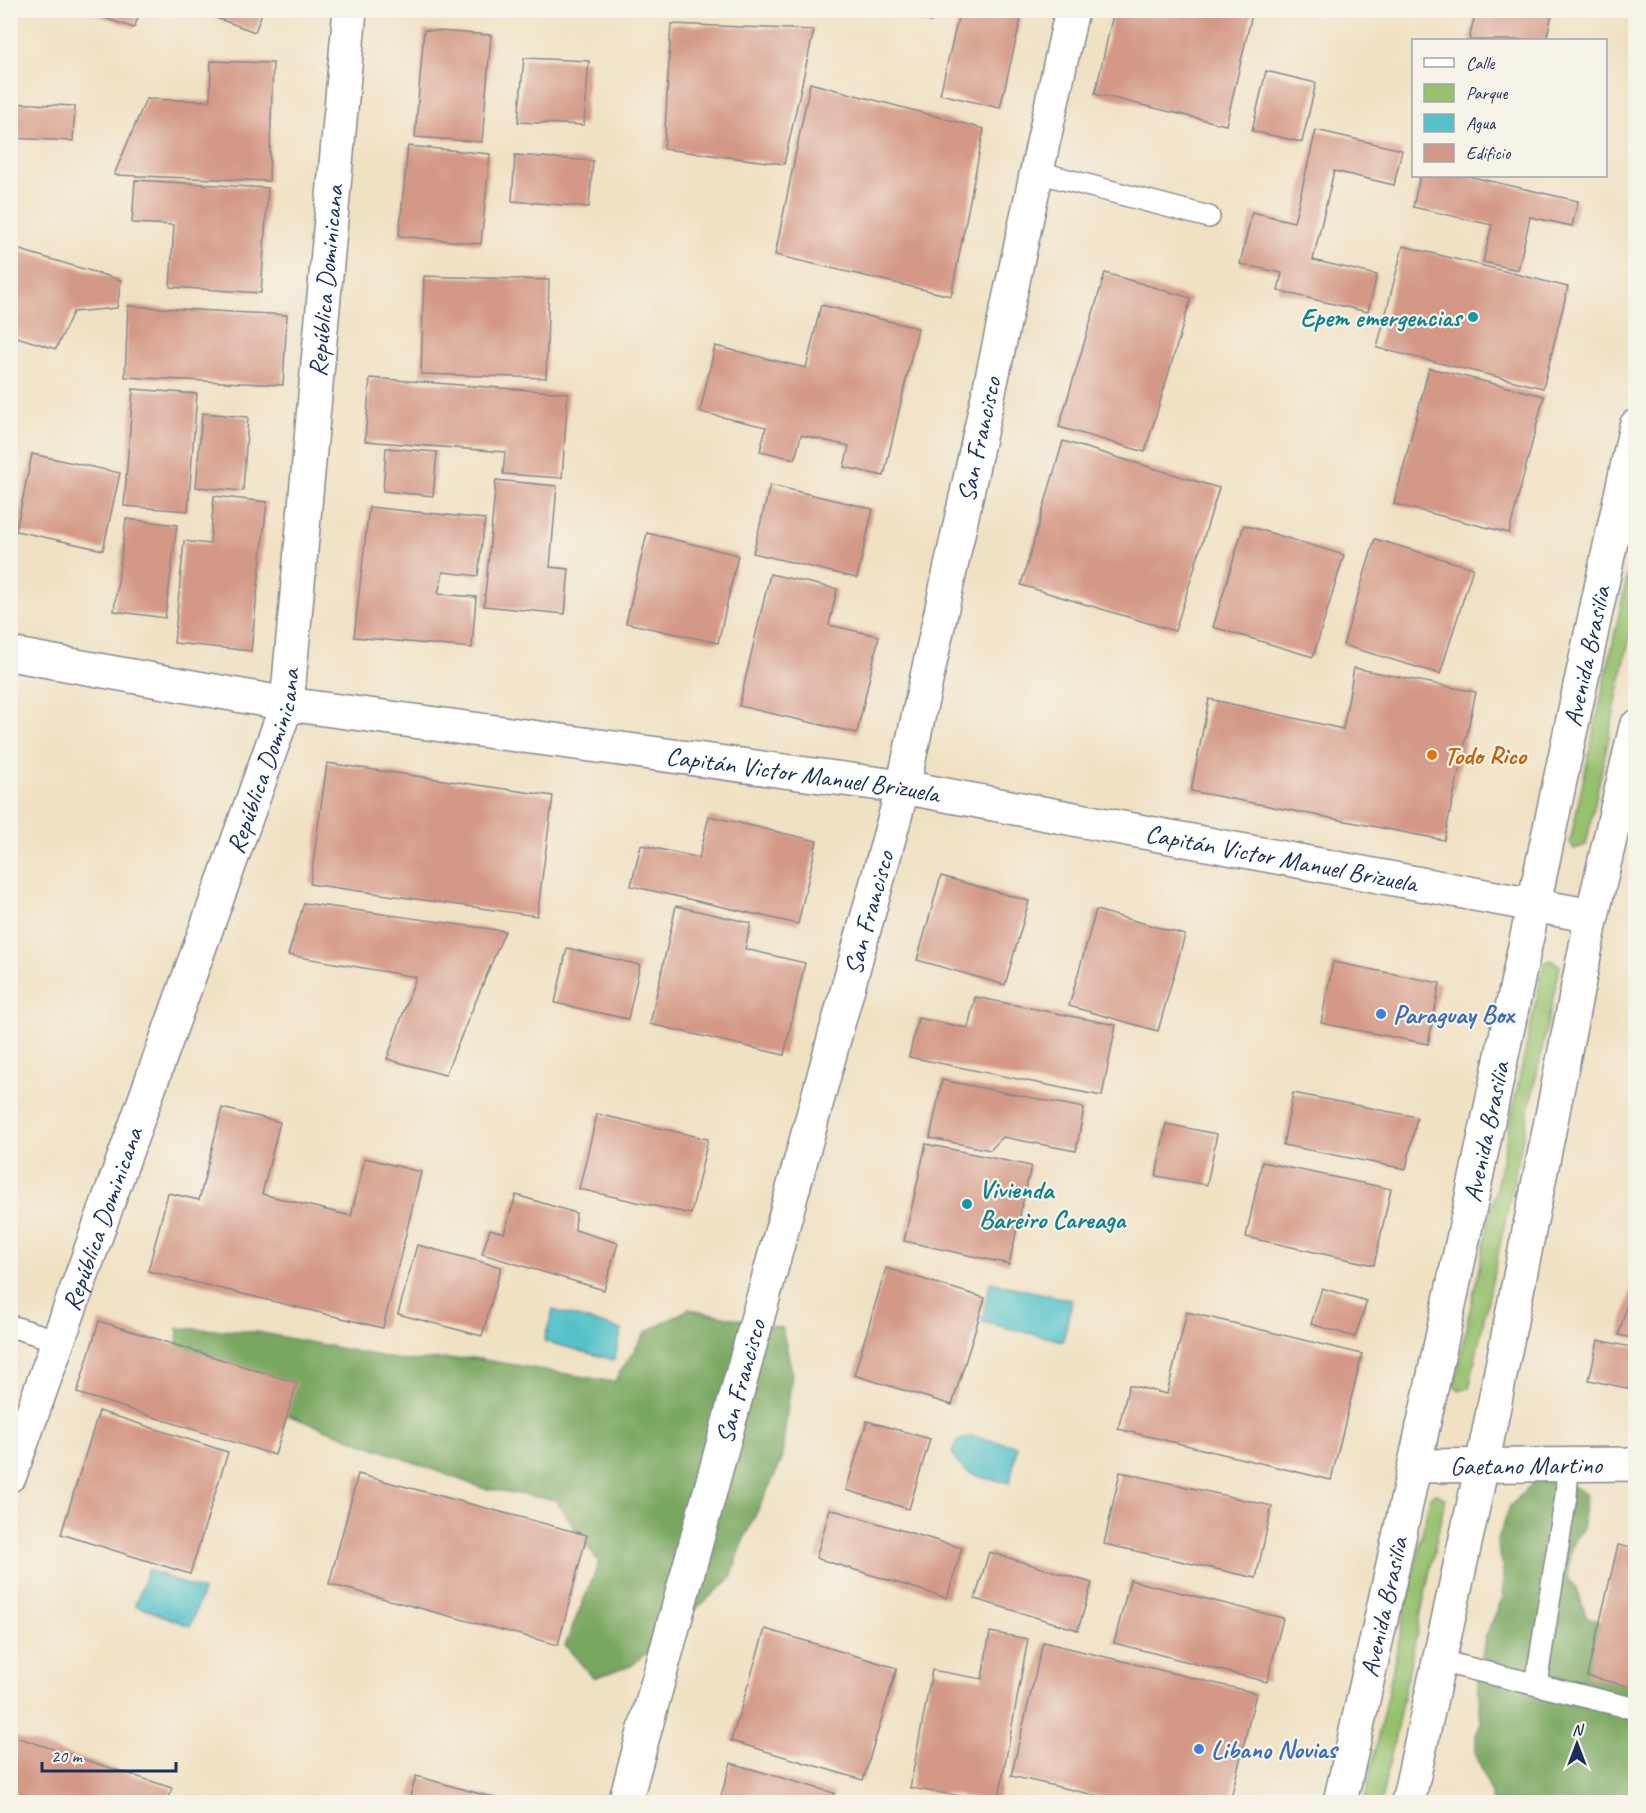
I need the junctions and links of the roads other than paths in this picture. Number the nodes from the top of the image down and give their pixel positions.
1 (350, 10) edge
2 (1072, 10) edge
3 (1037, 172) junction
4 (1209, 218) dead end
5 (1635, 426) edge
6 (10, 654) edge
7 (288, 704) junction
8 (1635, 727) edge
9 (903, 788) junction
10 (1532, 903) junction
11 (1592, 916) junction
12 (10, 1326) edge
13 (59, 1341) junction
14 (20, 1421) edge
15 (1635, 1464) edge
16 (1568, 1465) junction
17 (1416, 1466) junction
18 (1482, 1467) junction
19 (10, 1475) edge
20 (1439, 1661) junction
21 (1536, 1684) junction
22 (1635, 1709) edge
23 (625, 1803) edge
24 (1341, 1803) edge
25 (1408, 1803) edge

1 - 7 street, República Dominicana
2 - 3 street, San Francisco
3 - 4 lane
3 - 9 street, San Francisco
5 - 10 street, Avenida Brasilia
6 - 7 street, Capitán Victor Manuel Brizuela
7 - 9 street, Capitán Victor Manuel Brizuela
7 - 13 street, República Dominicana
8 - 11 street
9 - 10 street, Capitán Victor Manuel Brizuela
9 - 23 street, San Francisco
10 - 11 street, Capitán Victor Manuel Brizuela
10 - 17 street, Avenida Brasilia
11 - 18 street
12 - 13 lane
13 - 14 street, República Dominicana
14 - 19 street, República Dominicana
15 - 16 street, Gaetano Martino
16 - 18 street, Gaetano Martino
16 - 21 lane
17 - 18 street, Gaetano Martino
17 - 24 street, Avenida Brasilia
18 - 20 street
20 - 21 lane
20 - 25 street
21 - 22 lane

